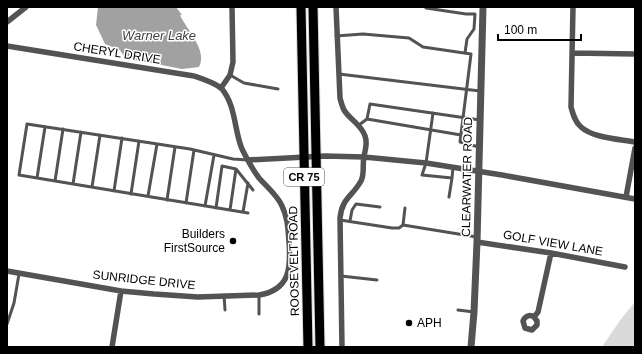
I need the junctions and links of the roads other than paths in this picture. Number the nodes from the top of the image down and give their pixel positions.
1 (26, 7) edge
2 (232, 7) edge
3 (301, 7) edge
4 (313, 7) edge
5 (336, 7) edge
6 (573, 7) edge
7 (426, 8) edge
8 (480, 12) edge
9 (7, 22) edge
10 (336, 36) junction
11 (7, 46) edge
12 (465, 53) junction
13 (572, 53) junction
14 (470, 54) junction
15 (635, 54) edge
16 (481, 55) junction
17 (339, 74) junction
18 (230, 75) junction
19 (221, 88) junction
20 (278, 89) dead end
21 (466, 90) junction
22 (480, 92) junction
23 (433, 113) junction
24 (462, 117) junction
25 (367, 120) junction
26 (480, 120) junction
27 (359, 125) junction
28 (45, 127) junction
29 (63, 129) junction
30 (430, 130) junction
31 (81, 132) junction
32 (100, 135) junction
33 (461, 135) junction
34 (122, 138) junction
35 (139, 141) junction
36 (635, 142) edge
37 (157, 144) junction
38 (175, 146) junction
39 (479, 147) junction
40 (635, 148) edge
41 (194, 150) junction
42 (214, 154) junction
43 (304, 156) junction
44 (316, 156) junction
45 (364, 157) junction
46 (248, 160) junction
47 (426, 163) junction
48 (453, 167) junction
49 (236, 169) junction
50 (478, 171) junction
51 (37, 178) junction
52 (452, 178) junction
53 (55, 181) junction
54 (248, 183) junction
55 (73, 184) junction
56 (92, 187) junction
57 (253, 190) dead end
58 (114, 191) junction
59 (131, 194) junction
60 (148, 196) junction
61 (449, 197) dead end
62 (626, 197) junction
63 (635, 199) edge
64 (167, 200) junction
65 (186, 203) junction
66 (205, 206) junction
67 (380, 207) dead end
68 (216, 208) junction
69 (405, 208) dead end
70 (230, 210) junction
71 (243, 212) junction
72 (248, 213) dead end
73 (340, 220) junction
74 (350, 221) junction
75 (403, 225) junction
76 (477, 239) junction
77 (551, 253) junction
78 (625, 267) dead end
79 (7, 271) edge
80 (19, 274) junction
81 (341, 276) junction
82 (377, 280) dead end
83 (121, 291) junction
84 (259, 295) junction
85 (224, 296) junction
86 (225, 310) dead end
87 (458, 310) dead end
88 (474, 312) junction
89 (259, 314) dead end
90 (534, 317) dead end
91 (7, 324) edge
92 (112, 347) edge
93 (308, 347) edge
94 (320, 347) edge
95 (342, 347) edge
96 (471, 347) edge

1 - 9 street
2 - 18 street
3 - 43 main road, ROOSEVELT ROAD / CR 75
4 - 44 main road, ROOSEVELT ROAD / CR 75
5 - 10 street
6 - 13 street
7 - 8 lane
8 - 12 lane
8 - 16 street, CLEARWATER ROAD
10 - 12 lane
10 - 17 street
11 - 19 street, CHERYL DRIVE
12 - 14 lane
13 - 15 street
13 - 36 street
14 - 16 lane
14 - 21 lane
16 - 22 street, CLEARWATER ROAD
17 - 21 lane
17 - 27 street
18 - 19 street
18 - 20 lane
19 - 46 street
21 - 22 lane
21 - 24 lane
22 - 26 street, CLEARWATER ROAD
23 - 24 lane
23 - 25 lane
23 - 30 lane
24 - 26 lane
24 - 33 lane
25 - 27 lane
25 - 30 lane
26 - 39 street, CLEARWATER ROAD
27 - 45 street
28 - 29 lane
28 - 51 lane
28 - 51 lane
29 - 31 lane
29 - 53 lane
30 - 33 lane
30 - 47 lane
31 - 32 lane
31 - 55 lane
32 - 34 lane
32 - 56 lane
33 - 39 lane
34 - 35 lane
34 - 58 lane
35 - 37 lane
35 - 59 lane
37 - 38 lane
37 - 60 lane
38 - 41 lane
38 - 64 lane
39 - 50 street, CLEARWATER ROAD
40 - 62 street
41 - 42 lane
41 - 65 lane
42 - 46 lane
42 - 66 lane
43 - 44 street
43 - 46 street
43 - 93 main road, ROOSEVELT ROAD / CR 75
44 - 45 street
44 - 94 main road, ROOSEVELT ROAD / CR 75
45 - 47 street
45 - 73 street
46 - 84 street, SUNRIDGE DRIVE
47 - 48 street
47 - 52 lane
48 - 50 street
48 - 52 lane
49 - 54 lane
49 - 68 lane
49 - 70 lane
50 - 62 street
50 - 76 street, CLEARWATER ROAD
51 - 53 lane
52 - 61 lane
53 - 55 lane
54 - 57 lane
54 - 71 lane
55 - 56 lane
56 - 58 lane
58 - 59 lane
59 - 60 lane
60 - 64 lane
62 - 63 street
64 - 65 lane
65 - 66 lane
66 - 68 lane
67 - 74 lane
68 - 70 lane
69 - 75 lane
70 - 71 lane
71 - 72 lane
73 - 74 lane
73 - 81 street
74 - 75 lane
75 - 76 lane
76 - 77 street, GOLF VIEW LANE
76 - 88 street, CLEARWATER ROAD
77 - 78 street, GOLF VIEW LANE
77 - 90 street
79 - 80 street, SUNRIDGE DRIVE
80 - 83 street, SUNRIDGE DRIVE
80 - 91 lane
81 - 82 lane
81 - 95 street
83 - 85 street, SUNRIDGE DRIVE
83 - 92 street
84 - 85 street, SUNRIDGE DRIVE
84 - 89 lane
85 - 86 lane
87 - 88 lane
88 - 96 street, CLEARWATER ROAD

